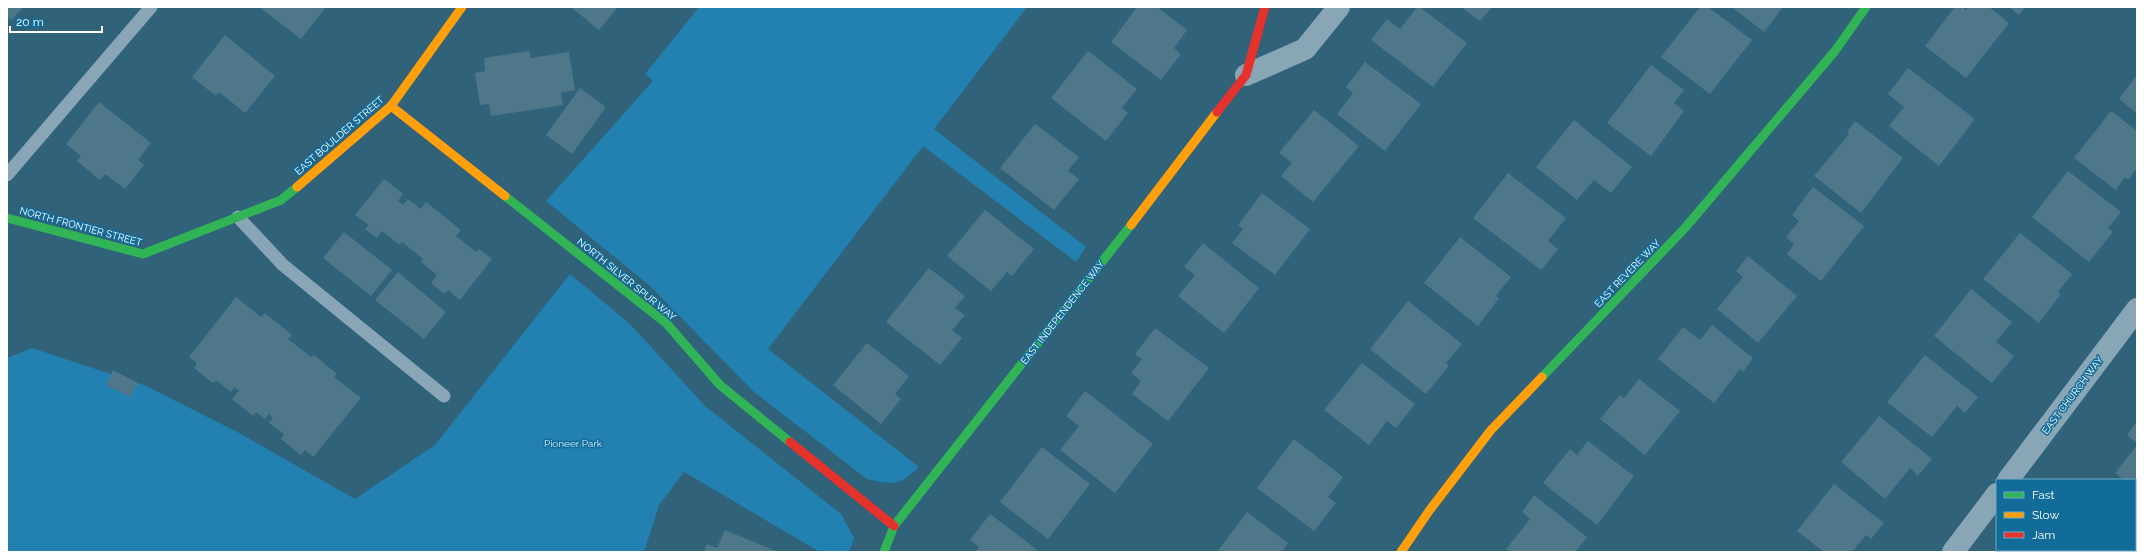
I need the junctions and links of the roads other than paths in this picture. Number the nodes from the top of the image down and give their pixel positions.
1 (151, 7) edge
2 (462, 7) edge
3 (1265, 7) edge
4 (1339, 7) edge
5 (1866, 7) edge
6 (1246, 75) junction
7 (391, 106) junction
8 (7, 175) edge
9 (238, 217) junction
10 (7, 218) edge
11 (2137, 309) edge
12 (444, 396) dead end
13 (2009, 479) edge
14 (1996, 495) edge
15 (894, 526) junction
16 (884, 552) edge
17 (1401, 552) edge
18 (1953, 552) edge

1 - 8 lane
2 - 7 street, EAST BOULDER STREET
3 - 6 street, EAST INDEPENDENCE WAY
4 - 6 street, EAST INDEPENDENCE WAY
5 - 17 street, EAST REVERE WAY
6 - 15 street, EAST INDEPENDENCE WAY
7 - 9 street, EAST BOULDER STREET
7 - 15 street, NORTH SILVER SPUR WAY
9 - 10 street, NORTH FRONTIER STREET
9 - 12 lane
11 - 13 street, EAST CHURCH WAY
14 - 18 street
15 - 16 street, EAST INDEPENDENCE WAY

